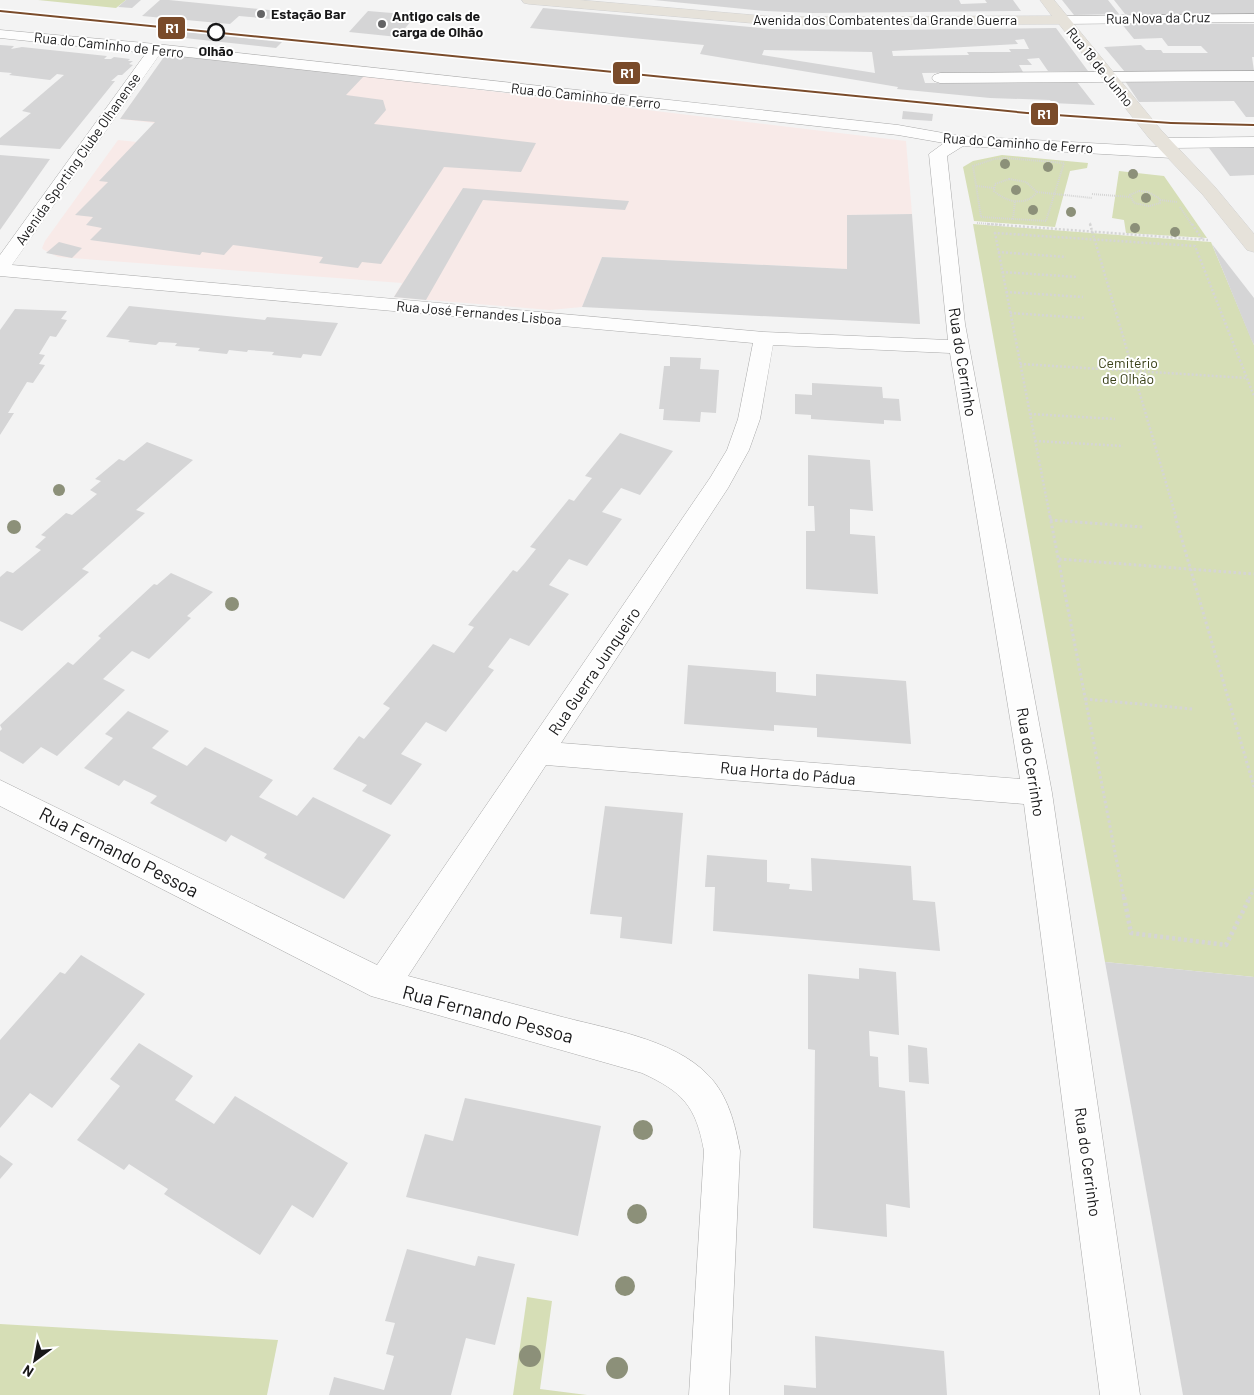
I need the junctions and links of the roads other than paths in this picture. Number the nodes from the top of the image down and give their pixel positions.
1 (529, 0) edge
2 (1046, 0) edge
3 (1254, 18) edge
4 (1062, 20) junction
5 (0, 34) edge
6 (156, 49) junction
7 (1254, 76) edge
8 (1108, 77) junction
9 (940, 78) dead end
10 (960, 141) junction
11 (1254, 142) edge
12 (1164, 144) junction
13 (1254, 246) edge
14 (0, 270) edge
15 (764, 338) junction
16 (959, 347) junction
17 (539, 753) junction
18 (1037, 793) junction
19 (2, 796) edge
20 (383, 985) junction
21 (709, 1395) edge
22 (1120, 1395) edge

1 - 4 main road, Avenida dos Combatentes da Grande Guerra
2 - 4 main road, Rua 18 de Junho
3 - 4 street, Rua Nova da Cruz
4 - 8 main road, Rua 18 de Junho
5 - 6 street, Rua do Caminho de Ferro
6 - 10 street, Rua do Caminho de Ferro
6 - 14 street, Avenida Sporting Clube Olhanense
7 - 8 street
8 - 9 street
8 - 12 main road, Rua 18 de Junho
10 - 12 street, Rua do Caminho de Ferro
10 - 16 street, Rua do Cerrinho
11 - 12 street, Rua do Caminho de Ferro
12 - 13 main road, Rua 18 de Junho
14 - 15 street, Rua José Fernandes Lisboa
15 - 16 street, Rua José Fernandes Lisboa
15 - 17 street, Rua Guerra Junqueiro
16 - 18 street, Rua do Cerrinho
17 - 18 street, Rua Horta do Pádua
17 - 20 street, Rua Guerra Junqueiro
18 - 22 street, Rua do Cerrinho
19 - 20 street, Rua Fernando Pessoa
20 - 21 street, Rua Fernando Pessoa

